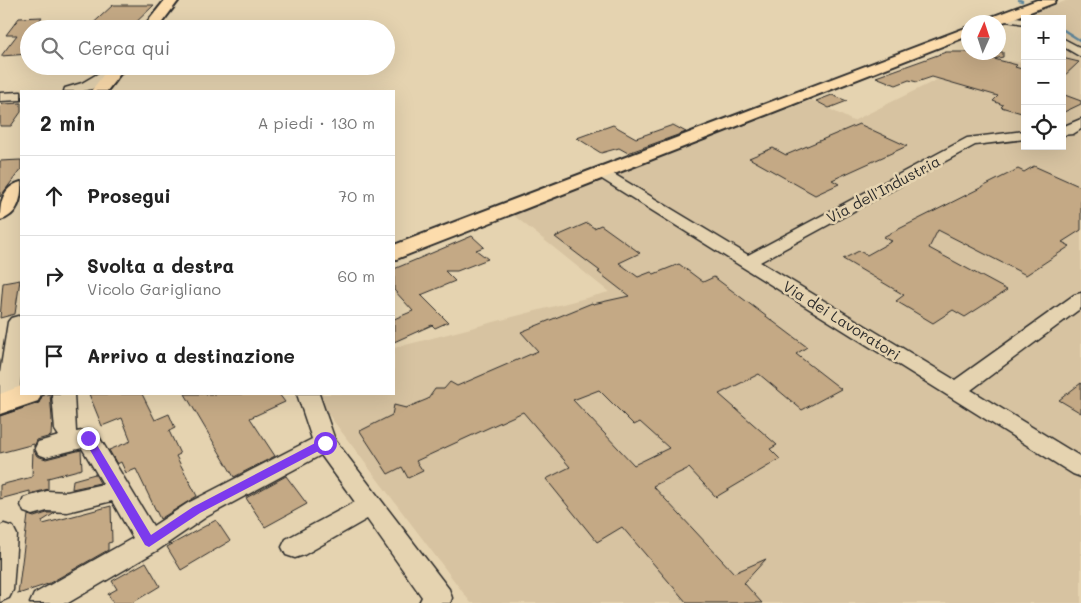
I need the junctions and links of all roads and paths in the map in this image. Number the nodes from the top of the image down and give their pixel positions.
1 (172, 0) edge
2 (1049, 0) edge
3 (1029, 15) edge
4 (1021, 17) edge
5 (1006, 19) edge
6 (156, 20) edge
7 (961, 34) edge
8 (1066, 44) edge
9 (1081, 53) edge
10 (104, 75) edge
11 (111, 75) edge
12 (73, 90) edge
13 (99, 90) edge
14 (20, 96) edge
15 (0, 97) edge
16 (1081, 123) edge
17 (1066, 131) edge
18 (1021, 135) edge
19 (602, 173) junction
20 (20, 191) edge
21 (0, 214) edge
22 (445, 233) junction
23 (395, 241) edge
24 (395, 253) edge
25 (747, 262) junction
26 (1081, 299) edge
27 (18, 322) dead end
28 (956, 390) junction
29 (63, 395) edge
30 (308, 395) edge
31 (11, 400) edge
32 (66, 430) dead end
33 (325, 443) junction
34 (46, 448) dead end
35 (1081, 468) edge
36 (118, 490) junction
37 (33, 505) dead end
38 (370, 505) junction
39 (4, 535) dead end
40 (149, 542) junction
41 (294, 547) dead end
42 (0, 590) edge
43 (439, 601) edge
44 (44, 603) edge

1 - 6 main road
2 - 3 main road
4 - 5 main road
7 - 19 main road
8 - 9 street
10 - 12 street
11 - 13 main road
14 - 15 street
16 - 17 street
18 - 25 street, Via dell'Industria
19 - 22 main road
19 - 25 street, Via dei Lavoratori
20 - 21 main road
22 - 23 main road
22 - 24 main road
25 - 28 street, Via dei Lavoratori
26 - 28 street
27 - 31 street
28 - 35 street, Via dei Lavoratori
29 - 32 street
30 - 33 street
33 - 38 street
33 - 40 street
34 - 36 street
36 - 37 street
36 - 40 street
38 - 41 street
38 - 43 street
39 - 42 street
40 - 44 street

